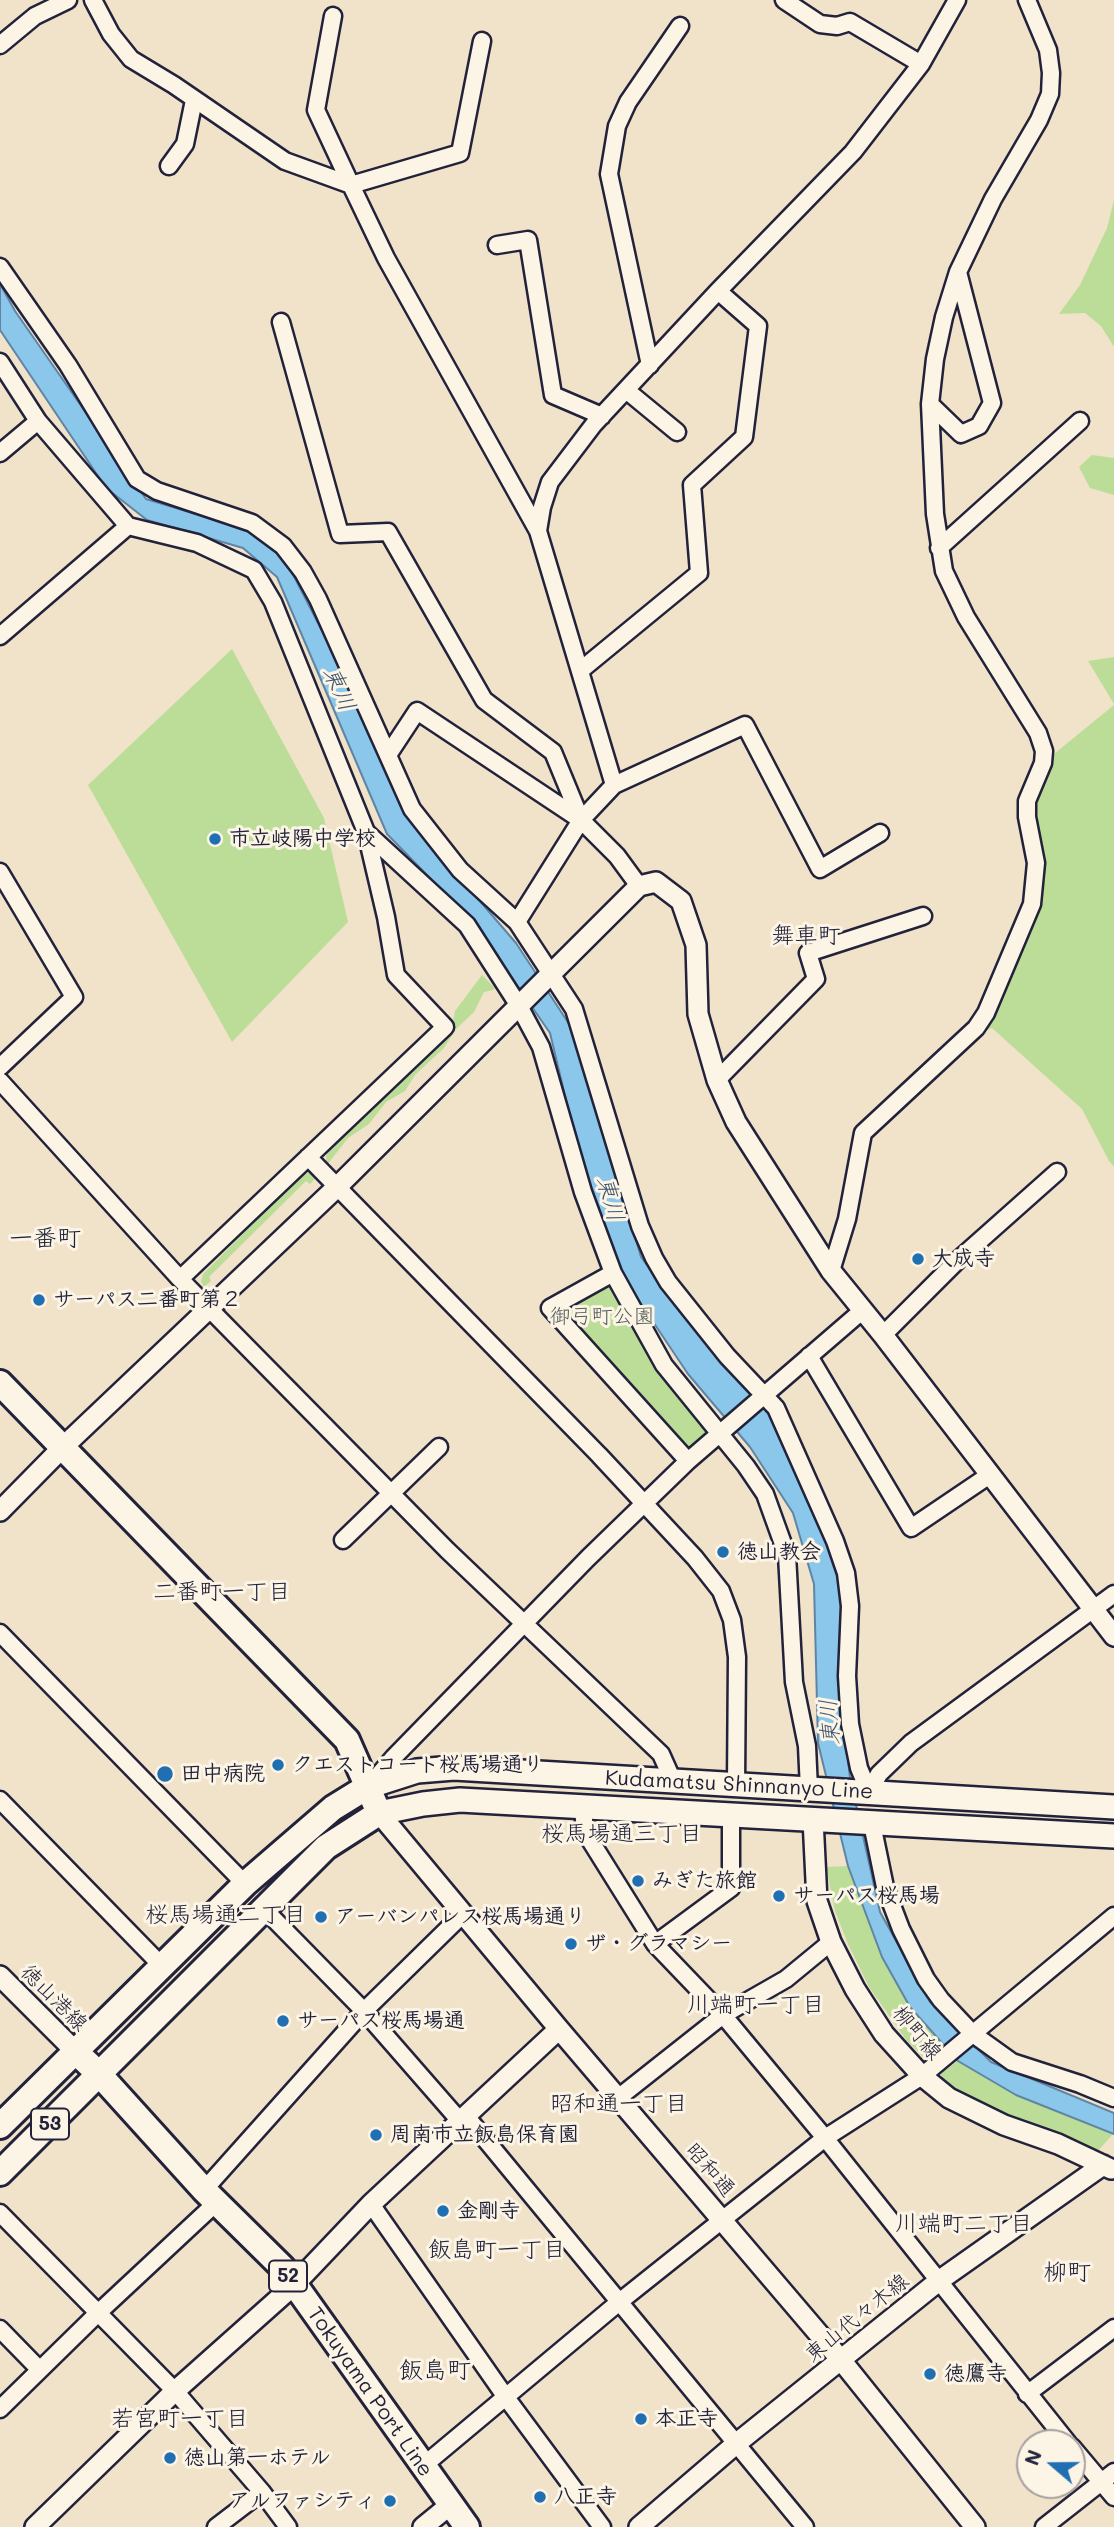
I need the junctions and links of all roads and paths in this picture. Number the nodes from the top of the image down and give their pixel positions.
1 (68, 0) edge
2 (93, 0) edge
3 (784, 0) edge
4 (957, 0) edge
5 (1027, 0) edge
6 (333, 16) dead end
7 (680, 26) dead end
8 (482, 41) dead end
9 (0, 45) edge
10 (921, 64) junction
11 (194, 100) junction
12 (169, 166) dead end
13 (351, 185) junction
14 (496, 245) dead end
15 (0, 268) edge
16 (958, 272) junction
17 (718, 291) junction
18 (281, 322) dead end
19 (0, 362) edge
20 (650, 365) junction
21 (626, 390) junction
22 (930, 404) junction
23 (602, 415) junction
24 (38, 421) junction
25 (1080, 421) dead end
26 (677, 432) dead end
27 (0, 453) edge
28 (128, 526) junction
29 (538, 531) junction
30 (939, 548) junction
31 (0, 636) edge
32 (581, 670) junction
33 (388, 755) junction
34 (614, 785) junction
35 (581, 820) junction
36 (366, 832) junction
37 (880, 833) dead end
38 (0, 872) edge
39 (639, 886) junction
40 (923, 916) dead end
41 (517, 922) junction
42 (550, 973) junction
43 (519, 1006) junction
44 (0, 1067) edge
45 (717, 1080) junction
46 (0, 1081) edge
47 (308, 1157) junction
48 (1057, 1172) dead end
49 (337, 1187) junction
50 (831, 1271) junction
51 (613, 1273) junction
52 (180, 1279) junction
53 (210, 1308) junction
54 (863, 1310) junction
55 (883, 1335) junction
56 (809, 1356) junction
57 (0, 1383) edge
58 (764, 1394) junction
59 (718, 1434) junction
60 (63, 1447) junction
61 (439, 1447) dead end
62 (688, 1461) junction
63 (991, 1474) junction
64 (391, 1493) junction
65 (644, 1504) junction
66 (0, 1511) edge
67 (343, 1540) dead end
68 (1114, 1594) edge
69 (1093, 1609) junction
70 (523, 1625) junction
71 (0, 1633) edge
72 (1114, 1636) edge
73 (673, 1782) junction
74 (736, 1785) junction
75 (367, 1787) junction
76 (809, 1789) junction
77 (869, 1792) junction
78 (0, 1800) edge
79 (583, 1807) junction
80 (1114, 1807) edge
81 (379, 1813) junction
82 (731, 1816) junction
83 (813, 1819) junction
84 (872, 1824) junction
85 (1114, 1836) edge
86 (245, 1884) junction
87 (263, 1908) junction
88 (463, 1914) junction
89 (1114, 1916) edge
90 (831, 1942) junction
91 (655, 1944) junction
92 (161, 1965) junction
93 (0, 1976) edge
94 (364, 2011) junction
95 (723, 2015) junction
96 (559, 2029) junction
97 (973, 2034) junction
98 (76, 2052) junction
99 (100, 2075) junction
100 (922, 2076) junction
101 (618, 2098) junction
102 (1114, 2098) edge
103 (463, 2119) junction
104 (0, 2126) edge
105 (825, 2138) junction
106 (1110, 2164) edge
107 (0, 2172) edge
108 (211, 2196) junction
109 (371, 2204) junction
110 (0, 2213) edge
111 (723, 2220) junction
112 (940, 2280) junction
113 (295, 2285) junction
114 (618, 2303) junction
115 (98, 2313) junction
116 (1114, 2328) edge
117 (0, 2329) edge
118 (841, 2360) junction
119 (40, 2369) junction
120 (175, 2390) junction
121 (1027, 2394) junction
122 (505, 2396) junction
123 (0, 2409) edge
124 (1057, 2429) edge
125 (737, 2442) junction
126 (1086, 2459) edge
127 (423, 2466) junction
128 (1107, 2477) edge
129 (262, 2491) junction
130 (1114, 2497) edge
131 (450, 2505) junction
132 (35, 2527) edge
133 (216, 2527) edge
134 (288, 2527) edge
135 (423, 2527) edge
136 (467, 2527) edge
137 (602, 2527) edge
138 (639, 2527) edge
139 (806, 2527) edge
140 (975, 2527) edge
141 (1044, 2527) edge

1 - 9 street
2 - 11 street
3 - 10 street
4 - 10 street
5 - 16 street
6 - 13 street
7 - 20 street
8 - 13 street
10 - 17 street
11 - 12 street
11 - 13 street
13 - 29 street
14 - 23 street
15 - 33 street
16 - 22 street
16 - 22 street
17 - 20 street
17 - 32 street
18 - 35 street
19 - 24 street
20 - 21 street
21 - 23 street
21 - 26 street
22 - 30 street
23 - 29 street
24 - 27 street
24 - 28 street
25 - 30 street
28 - 31 street
28 - 36 street
29 - 32 street
30 - 50 street
32 - 34 street
33 - 35 street
33 - 41 street
34 - 35 street
34 - 37 street
35 - 39 street
35 - 41 street
36 - 43 street
36 - 47 street
38 - 44 street
39 - 42 street
39 - 45 street
40 - 45 street
41 - 42 street
42 - 43 street
42 - 58 street
43 - 49 street
43 - 51 street
45 - 50 street
46 - 52 street
47 - 49 street
47 - 52 street
48 - 55 street
49 - 53 street
49 - 65 street
50 - 54 street
51 - 59 street
51 - 62 street
52 - 53 street
53 - 60 street
53 - 64 street
54 - 55 street
54 - 56 street
55 - 63 street
56 - 58 street
56 - 63 street
57 - 60 main road
58 - 59 street
58 - 77 street
59 - 62 street
59 - 76 street
60 - 66 street
60 - 75 main road
61 - 64 street
62 - 65 street
63 - 69 street
64 - 67 street
64 - 70 street
65 - 70 street
65 - 74 street
68 - 69 street
69 - 72 street
69 - 77 street
70 - 73 street
70 - 75 street
71 - 86 street
73 - 74 main road, Kudamatsu Shinnanyo Line
73 - 75 main road, Kudamatsu Shinnanyo Line
74 - 76 main road, Kudamatsu Shinnanyo Line
75 - 81 main road
75 - 86 main road
76 - 77 main road, Kudamatsu Shinnanyo Line
77 - 80 main road, Kudamatsu Shinnanyo Line
78 - 92 street
79 - 81 main road, Kudamatsu Shinnanyo Line
79 - 82 main road, Kudamatsu Shinnanyo Line
79 - 91 street
81 - 87 main road
81 - 88 street, 昭和通
82 - 83 main road, Kudamatsu Shinnanyo Line
82 - 91 street
83 - 84 main road, Kudamatsu Shinnanyo Line
83 - 90 street, 柳町線
84 - 85 main road, Kudamatsu Shinnanyo Line
84 - 97 street
86 - 92 main road
87 - 94 street
87 - 99 main road
88 - 94 street
88 - 96 street, 昭和通
89 - 97 street
90 - 95 street
90 - 100 street, 柳町線
91 - 95 street
92 - 98 main road
93 - 98 street, 徳山港線
94 - 103 street
94 - 108 street
95 - 101 street
95 - 105 street
96 - 101 street, 昭和通
96 - 103 street
97 - 100 street
97 - 102 street
98 - 99 main road, Tokuyama Port Line / 52
98 - 104 main road, 53
99 - 107 main road, 53
99 - 108 main road, Tokuyama Port Line / 52
100 - 105 street
100 - 106 street, 柳町線
101 - 111 street, 昭和通
103 - 109 street
103 - 114 street
105 - 111 street
105 - 112 street
106 - 112 street, 東山代々木線
108 - 113 main road, Tokuyama Port Line / 52
108 - 115 street
109 - 113 street
109 - 122 street
110 - 115 street
111 - 114 street
111 - 118 street, 昭和通
112 - 118 street, 東山代々木線
112 - 121 street
113 - 120 street
113 - 127 main road, Tokuyama Port Line / 52
114 - 122 street
114 - 125 street
115 - 119 street
115 - 120 street
116 - 121 street
117 - 119 street
118 - 125 street, 東山代々木線
118 - 140 street, 昭和通
119 - 123 street
120 - 129 street
120 - 132 street
121 - 124 street
122 - 127 street
122 - 137 street
125 - 138 street, 東山代々木線
125 - 139 street
126 - 128 street
127 - 131 main road, Tokuyama Port Line / 52
128 - 130 street
128 - 141 street
129 - 133 street
129 - 134 street
131 - 135 street
131 - 136 main road, Tokuyama Port Line / 52

